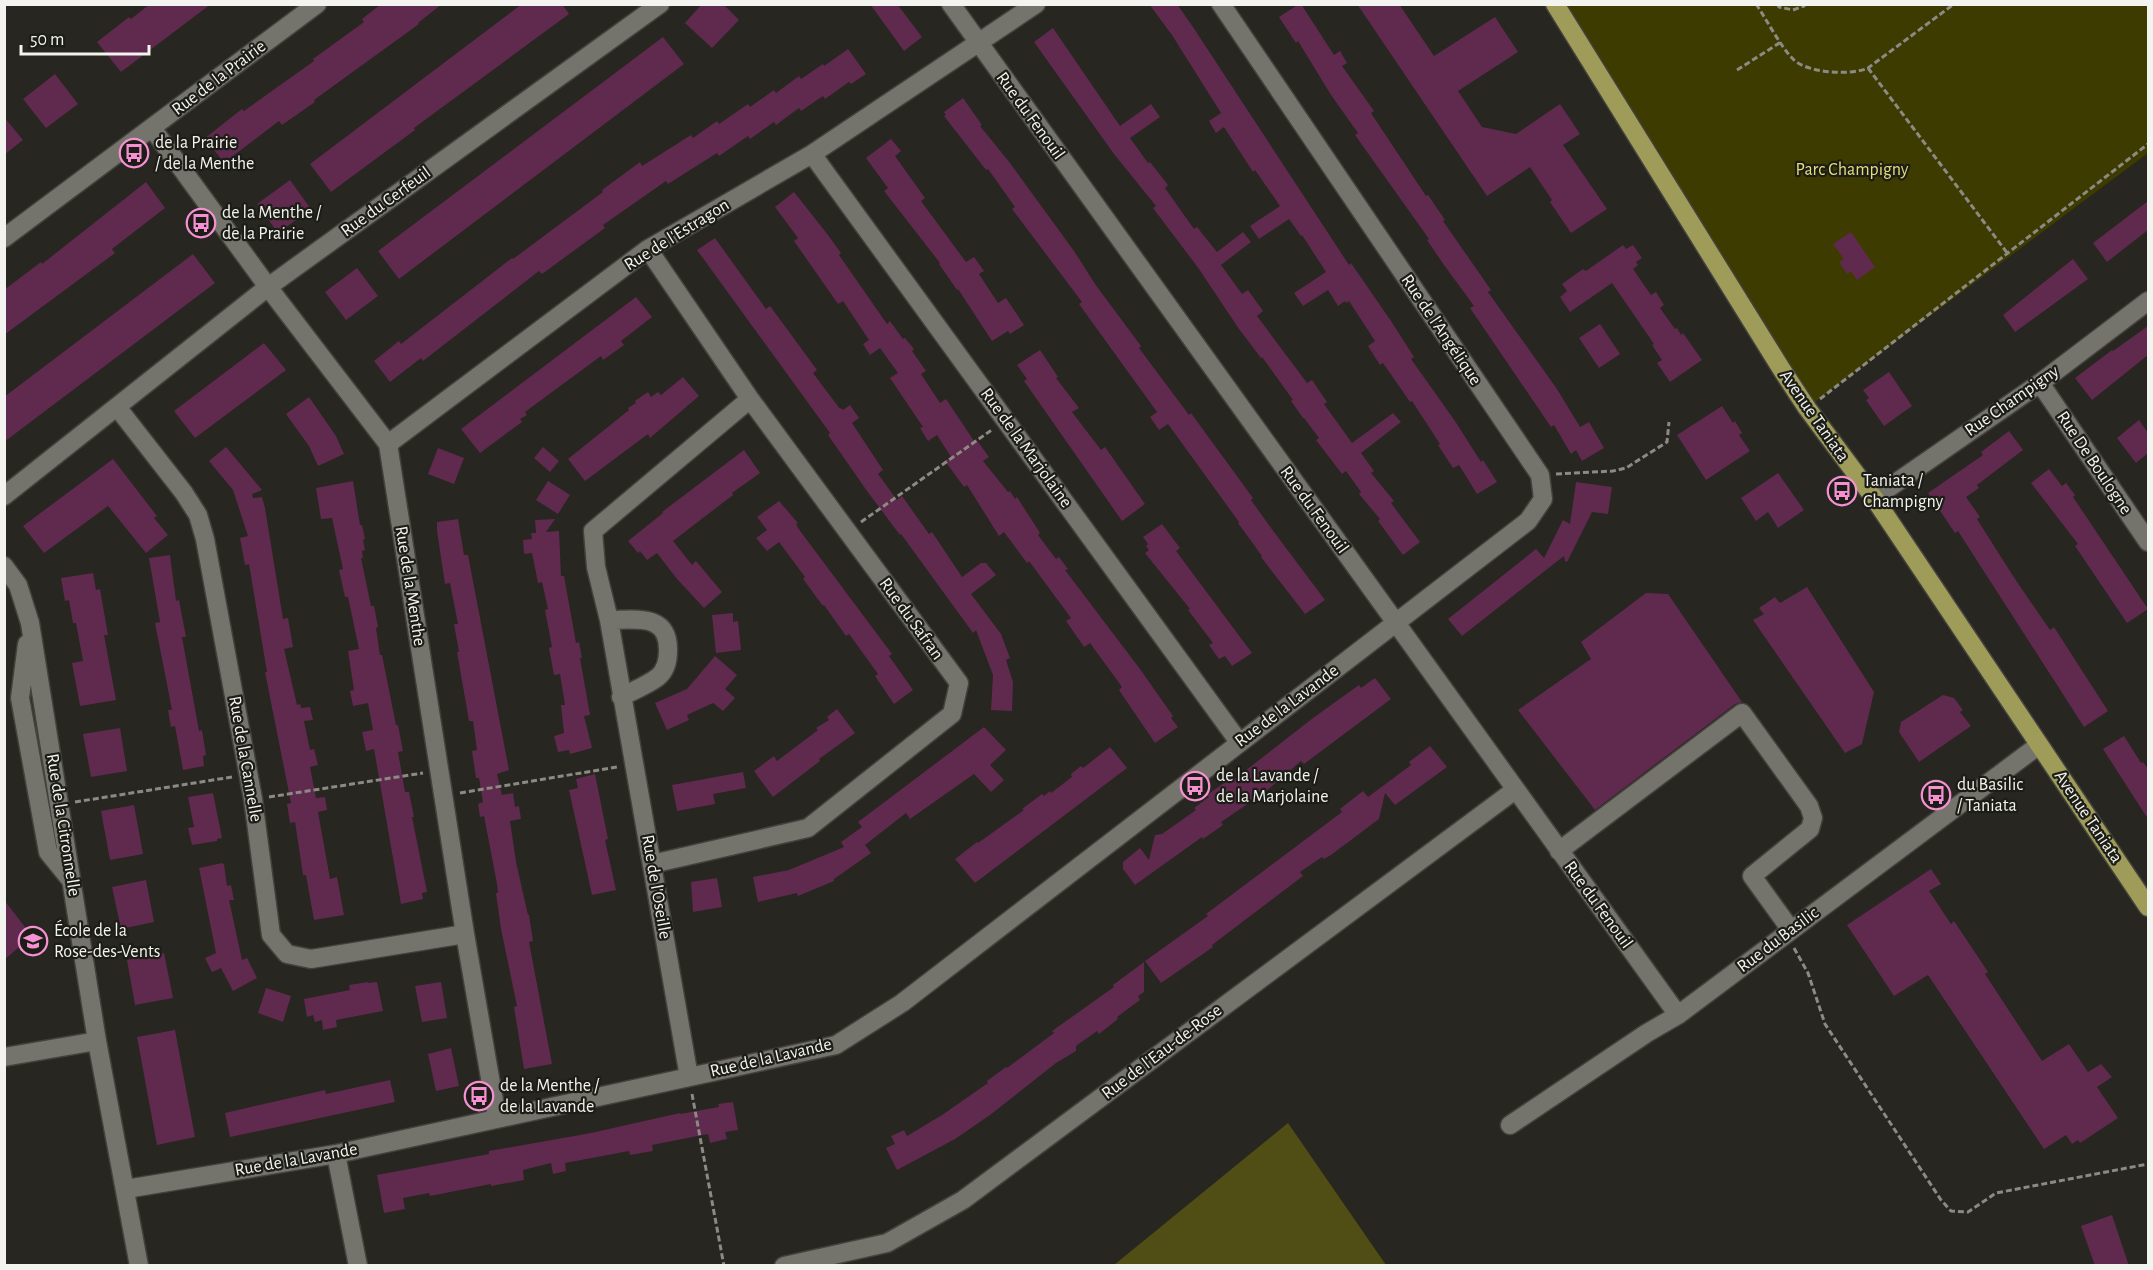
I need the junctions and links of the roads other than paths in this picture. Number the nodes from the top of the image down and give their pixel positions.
1 (317, 4) edge
2 (660, 4) edge
3 (951, 4) edge
4 (1036, 4) edge
5 (1221, 4) edge
6 (1555, 4) edge
7 (978, 44) junction
8 (152, 128) junction
9 (812, 154) junction
10 (4, 238) edge
11 (648, 249) junction
12 (268, 287) junction
13 (2148, 301) edge
14 (2040, 383) junction
15 (750, 399) junction
16 (117, 407) junction
17 (388, 444) junction
18 (4, 496) edge
19 (1874, 498) junction
20 (2143, 521) edge
21 (2148, 542) edge
22 (4, 566) edge
23 (609, 620) junction
24 (30, 623) junction
25 (1395, 623) junction
26 (621, 698) junction
27 (1239, 742) junction
28 (2039, 745) junction
29 (1515, 790) junction
30 (1559, 851) junction
31 (652, 864) junction
32 (71, 880) junction
33 (2148, 907) edge
34 (1789, 932) junction
35 (465, 934) junction
36 (1678, 1015) junction
37 (97, 1041) junction
38 (4, 1057) edge
39 (689, 1077) junction
40 (497, 1118) junction
41 (1510, 1125) dead end
42 (336, 1154) junction
43 (126, 1189) junction
44 (139, 1266) edge
45 (358, 1266) edge
46 (784, 1266) edge

1 - 8 street, Rue de la Prairie
2 - 12 street, Rue du Cerfeuil
3 - 7 street, Rue du Fenouil
4 - 7 street
5 - 25 street, Rue de l'Angélique
6 - 19 main road, Avenue Taniata
7 - 9 street, Rue de l'Estragon
7 - 25 street, Rue du Fenouil
8 - 10 street, Rue de la Prairie
8 - 12 street, Rue de la Menthe
9 - 11 street, Rue de l'Estragon
9 - 27 street, Rue de la Marjolaine
11 - 15 street, Rue du Safran
11 - 17 street, Rue de l'Estragon
12 - 16 street, Rue du Cerfeuil
12 - 17 street, Rue de la Menthe
13 - 14 street, Rue Champigny
14 - 19 street, Rue Champigny
14 - 20 street, Rue De Boulogne
15 - 23 street, Rue de l'Oseille
15 - 31 street, Rue du Safran
16 - 18 street, Rue du Cerfeuil
16 - 35 street, Rue de la Cannelle
17 - 35 street, Rue de la Menthe
19 - 28 main road, Avenue Taniata
20 - 21 street, Rue De Boulogne
22 - 24 street, Rue de la Citronnelle
23 - 26 street, Rue de l'Oseille
23 - 26 street
24 - 32 street, Rue de la Citronnelle
24 - 32 street
25 - 27 street, Rue de la Lavande
25 - 29 street, Rue du Fenouil
26 - 31 street, Rue de l'Oseille
27 - 39 street, Rue de la Lavande
28 - 33 main road, Avenue Taniata
28 - 34 street, Rue du Basilic
29 - 30 street, Rue du Fenouil
29 - 46 street, Rue de l'Eau-de-Rose
30 - 34 street
30 - 36 street, Rue du Fenouil
31 - 39 street, Rue de l'Oseille
32 - 37 street, Rue de la Citronnelle
34 - 36 street, Rue du Basilic
35 - 40 street, Rue de la Menthe
36 - 41 street, Rue du Basilic
37 - 38 street
37 - 43 street, Rue de la Citronnelle
39 - 40 street, Rue de la Lavande
40 - 42 street, Rue de la Lavande
42 - 43 street, Rue de la Lavande
42 - 45 street
43 - 44 street, Rue de la Citronnelle

